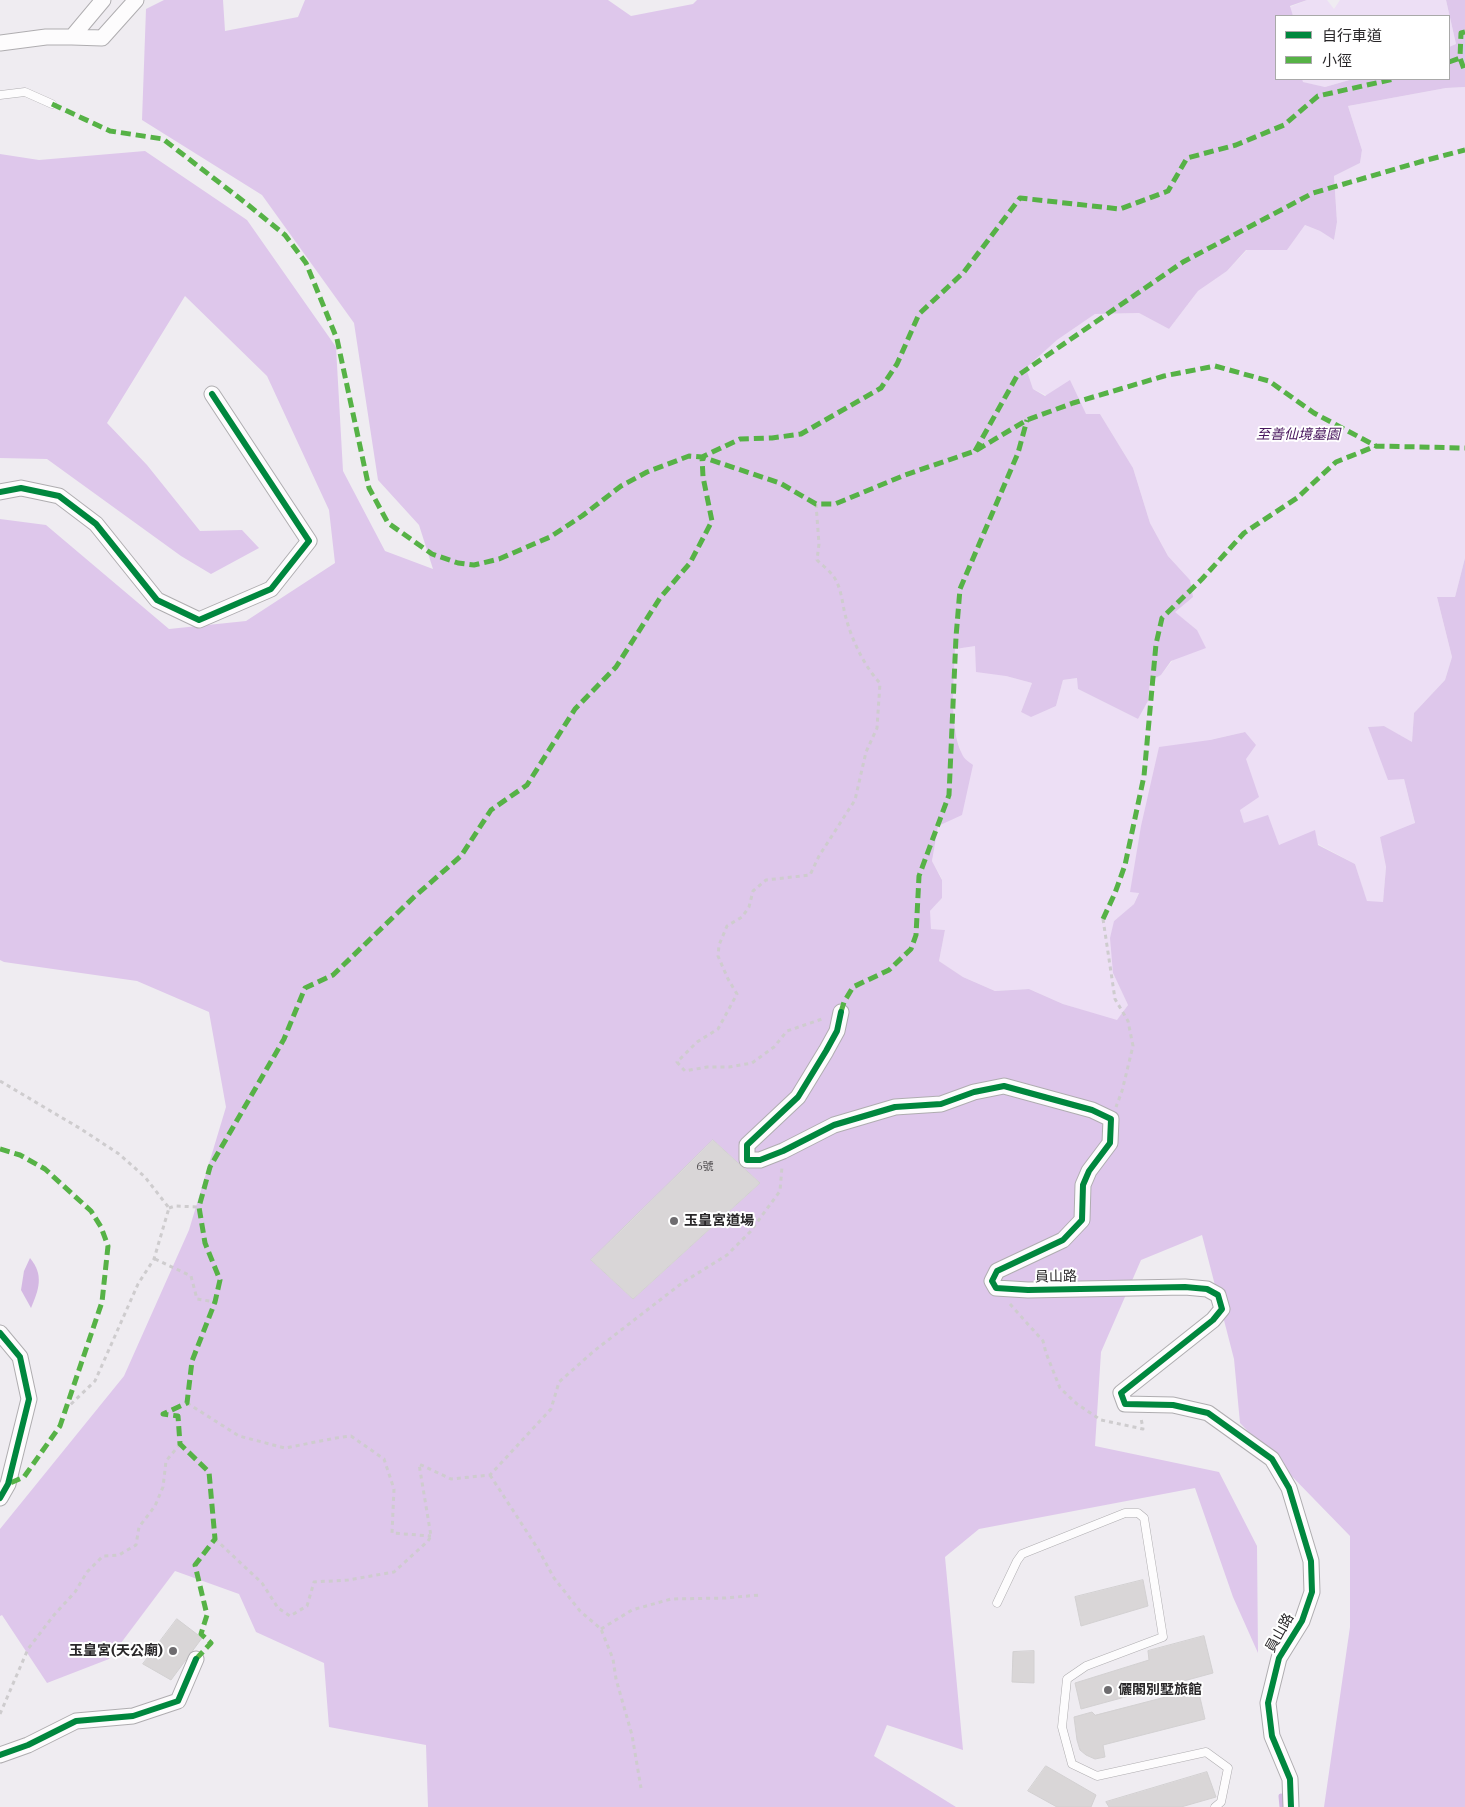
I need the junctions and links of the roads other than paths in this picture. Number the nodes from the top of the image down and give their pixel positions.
1 (103, 0) edge
2 (136, 0) edge
3 (72, 37) junction
4 (0, 43) edge
5 (0, 95) edge
6 (52, 104) dead end
7 (212, 394) dead end
8 (0, 492) edge
9 (841, 1012) road end
10 (0, 1333) edge
11 (0, 1498) edge
12 (998, 1603) dead end
13 (196, 1660) dead end
14 (0, 1755) edge
15 (1214, 1807) edge
16 (1291, 1807) edge

1 - 3 street
2 - 3 street
3 - 4 street
5 - 6 lane
7 - 8 street
9 - 16 street, 員山路
10 - 11 street
12 - 15 lane
13 - 14 street

